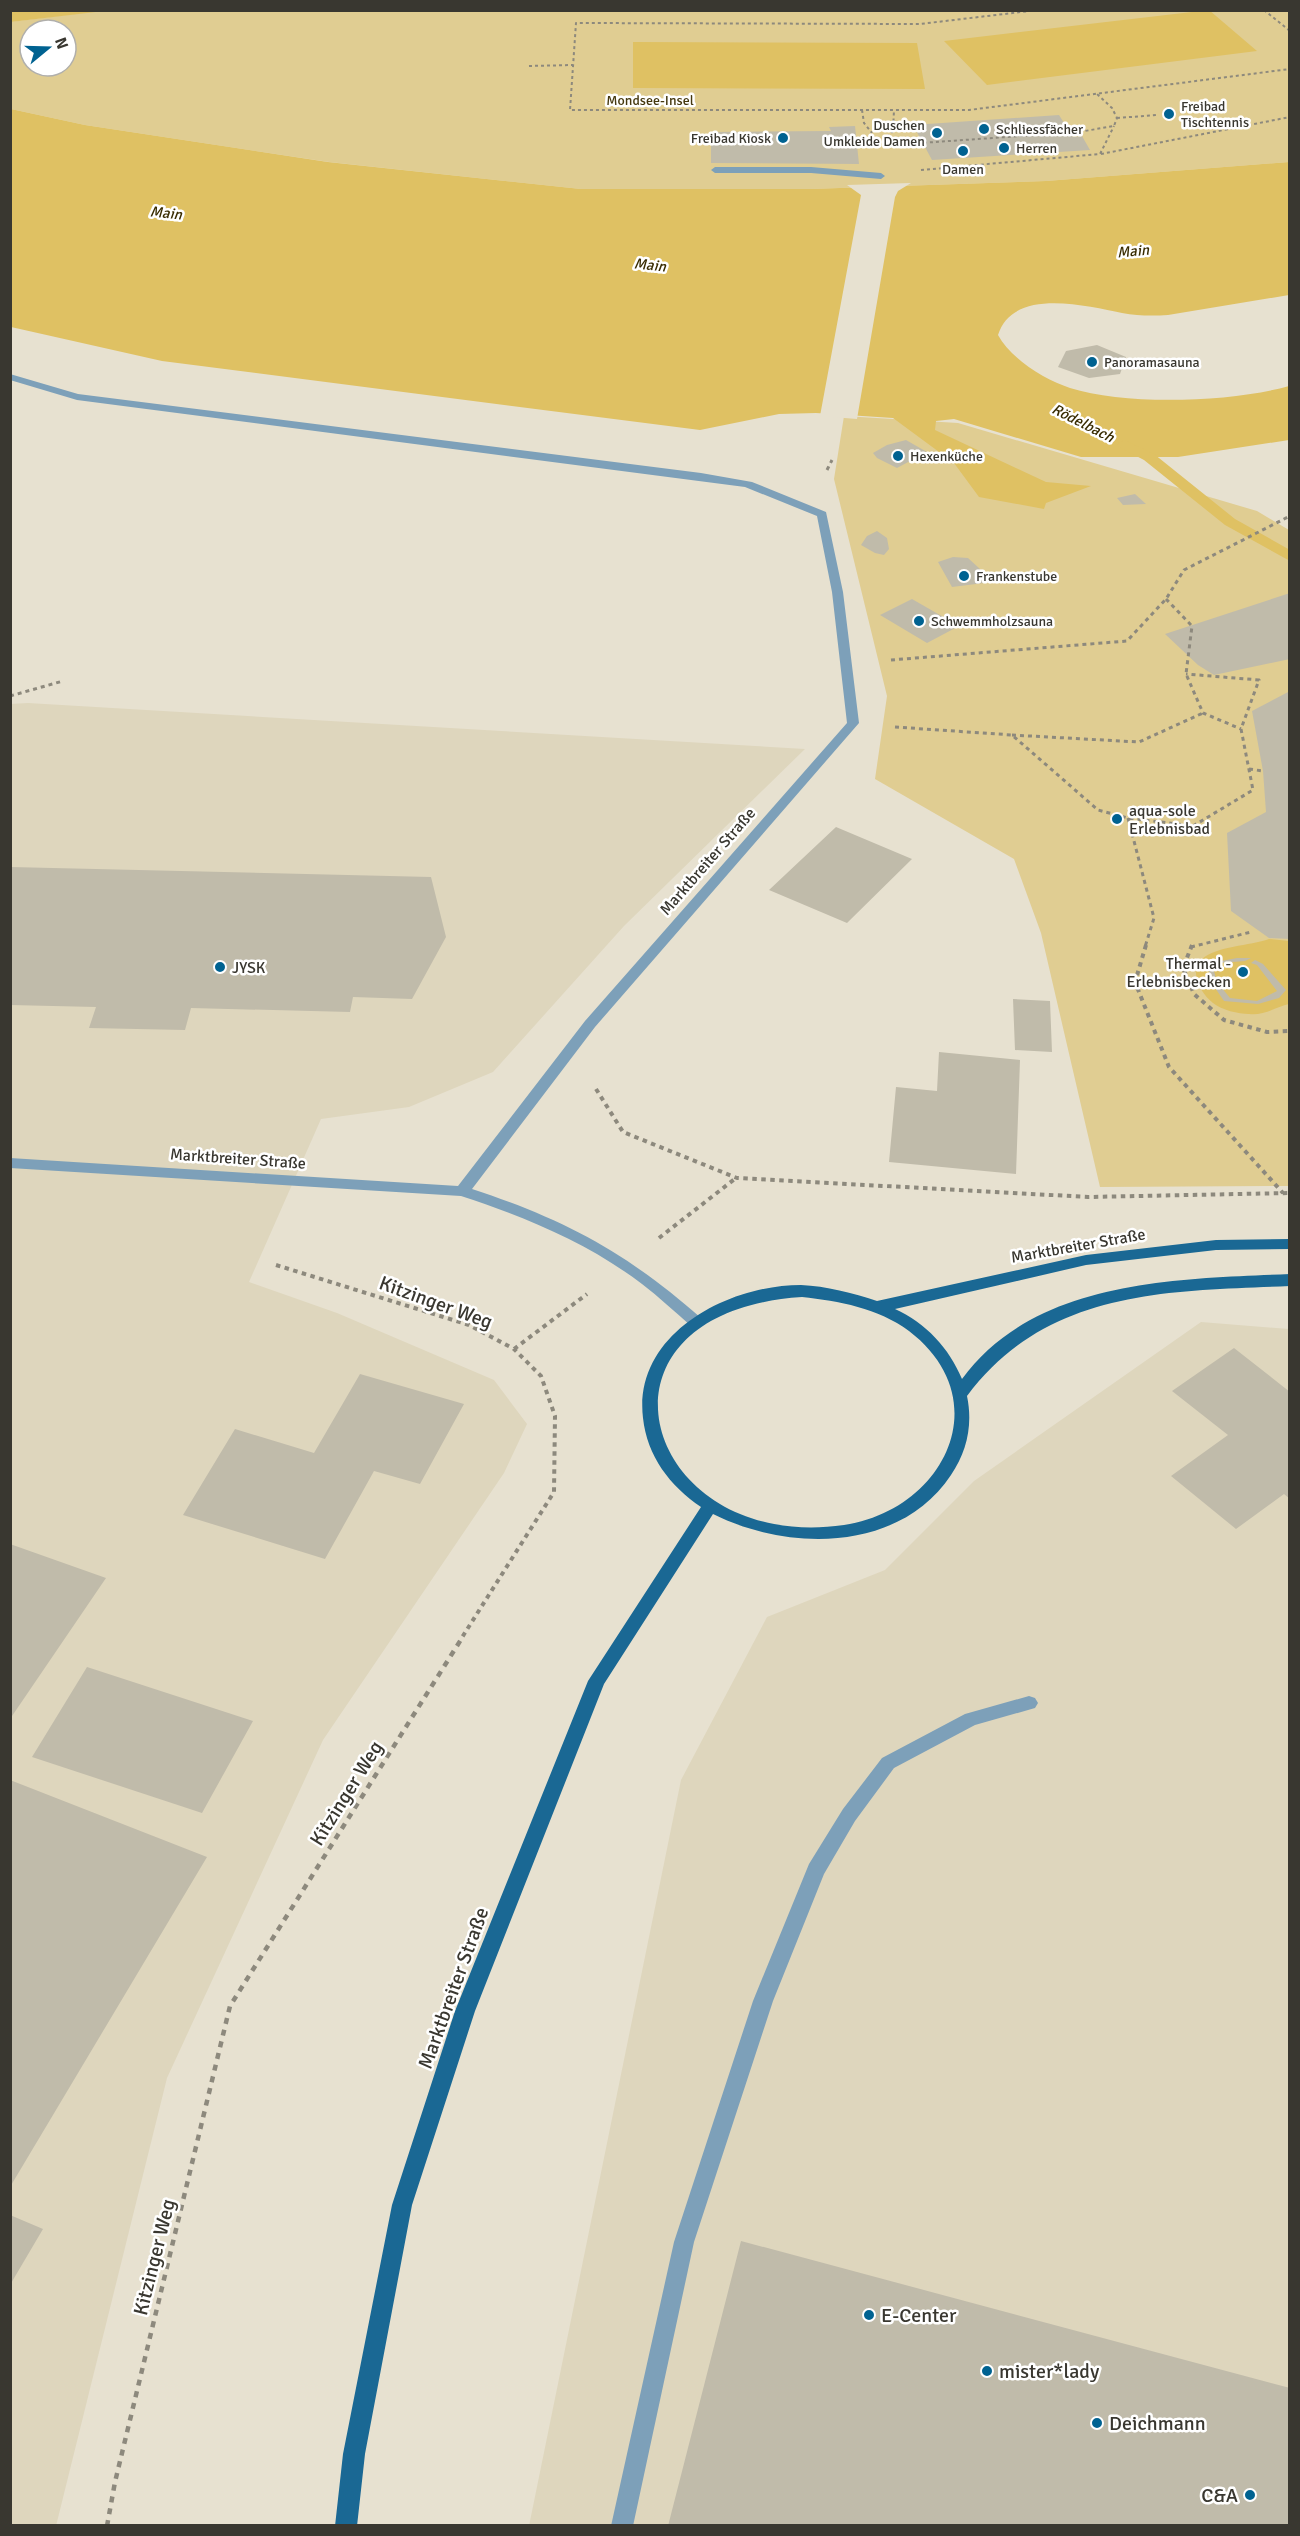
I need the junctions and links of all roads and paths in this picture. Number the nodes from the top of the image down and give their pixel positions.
1 (1038, 10) edge
2 (1264, 10) edge
3 (1290, 23) edge
4 (1282, 24) junction
5 (1290, 31) edge
6 (573, 65) junction
7 (529, 66) dead end
8 (1290, 69) edge
9 (1097, 94) junction
10 (660, 110) junction
11 (777, 110) junction
12 (862, 110) junction
13 (660, 115) dead end
14 (777, 115) dead end
15 (1156, 115) dead end
16 (1290, 117) edge
17 (1117, 118) junction
18 (864, 123) dead end
19 (1113, 126) junction
20 (902, 144) dead end
21 (1100, 154) junction
22 (715, 170) dead end
23 (881, 176) joint
24 (10, 378) edge
25 (1290, 516) edge
26 (1166, 599) junction
27 (847, 661) junction
28 (1186, 674) junction
29 (63, 681) dead end
30 (10, 696) edge
31 (1203, 713) junction
32 (853, 723) junction
33 (1241, 729) junction
34 (1012, 735) junction
35 (1249, 769) junction
36 (1263, 771) dead end
37 (1128, 818) junction
38 (1251, 932) dead end
39 (1290, 1031) edge
40 (570, 1048) junction
41 (10, 1163) edge
42 (462, 1191) junction
43 (1284, 1193) junction
44 (1290, 1193) edge
45 (1290, 1200) edge
46 (1290, 1244) edge
47 (276, 1265) dead end
48 (1290, 1280) edge
49 (877, 1307) junction
50 (696, 1322) junction
51 (960, 1394) junction
52 (710, 1506) junction
53 (1029, 1703) dead end
54 (107, 2526) edge
55 (346, 2526) edge
56 (622, 2526) edge

1 - 6 path
2 - 4 path
3 - 4 path
4 - 5 path
6 - 7 path
6 - 10 path
8 - 9 path
9 - 12 path
9 - 17 path
10 - 11 path
10 - 13 path
11 - 12 path
11 - 14 path
12 - 18 path
15 - 17 path
16 - 21 path
17 - 19 path
19 - 20 path
19 - 21 path
21 - 23 path
22 - 23 street
24 - 27 street
25 - 26 path
26 - 27 path
26 - 28 path
27 - 32 street
28 - 31 path
28 - 33 path
29 - 30 path
31 - 33 path
31 - 34 path
32 - 34 path
32 - 40 street, Marktbreiter Straße
33 - 35 path
34 - 37 path
35 - 36 path
35 - 37 path
37 - 43 path
38 - 39 path
40 - 42 street, Marktbreiter Straße
40 - 43 path
41 - 42 street, Marktbreiter Straße
42 - 50 street, Marktbreiter Straße
43 - 44 path
43 - 45 path
46 - 49 main road, Marktbreiter Straße
47 - 54 path, Kitzinger Weg
48 - 51 main road
49 - 50 main road
49 - 51 main road
50 - 52 main road
51 - 52 main road
52 - 55 main road, Marktbreiter Straße
53 - 56 street

